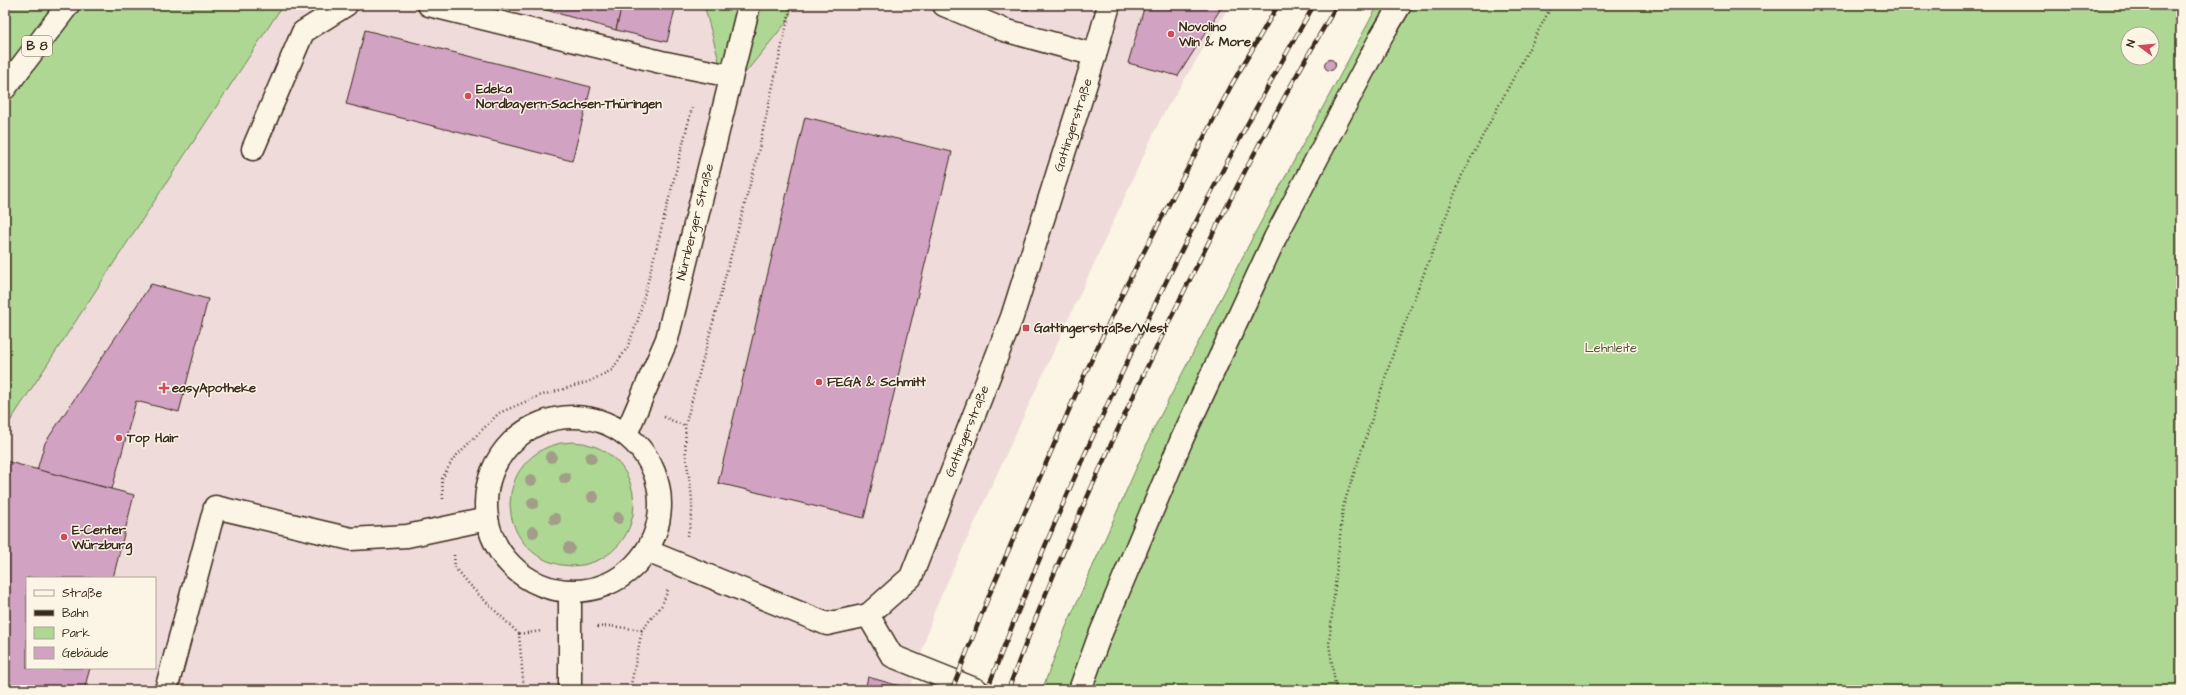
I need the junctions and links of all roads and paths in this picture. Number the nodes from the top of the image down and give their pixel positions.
1 (68, 5) edge
2 (346, 5) edge
3 (430, 5) edge
4 (749, 5) edge
5 (791, 5) edge
6 (944, 5) edge
7 (1109, 5) edge
8 (1400, 5) edge
9 (1552, 5) edge
10 (1095, 55) junction
11 (731, 76) junction
12 (5, 88) edge
13 (689, 118) dead end
14 (252, 149) dead end
15 (685, 426) dead end
16 (626, 434) junction
17 (441, 495) dead end
18 (487, 519) junction
19 (647, 551) junction
20 (455, 568) dead end
21 (570, 592) junction
22 (868, 616) junction
23 (642, 630) dead end
24 (166, 690) edge
25 (524, 690) edge
26 (570, 690) edge
27 (630, 690) edge
28 (977, 690) edge
29 (1080, 690) edge
30 (1336, 690) edge

1 - 12 main road, B 8
2 - 14 main road
3 - 11 main road
4 - 11 main road, Nürnberger Straße
5 - 15 path
6 - 10 main road
7 - 10 main road, Gattingerstraße
8 - 29 main road
9 - 30 path
10 - 22 main road, Gattingerstraße
11 - 16 main road, Nürnberger Straße
13 - 17 path
16 - 18 main road
16 - 19 main road
18 - 21 main road
18 - 24 main road
19 - 21 main road
19 - 22 main road
20 - 25 path
21 - 26 main road
22 - 28 main road
23 - 27 path

